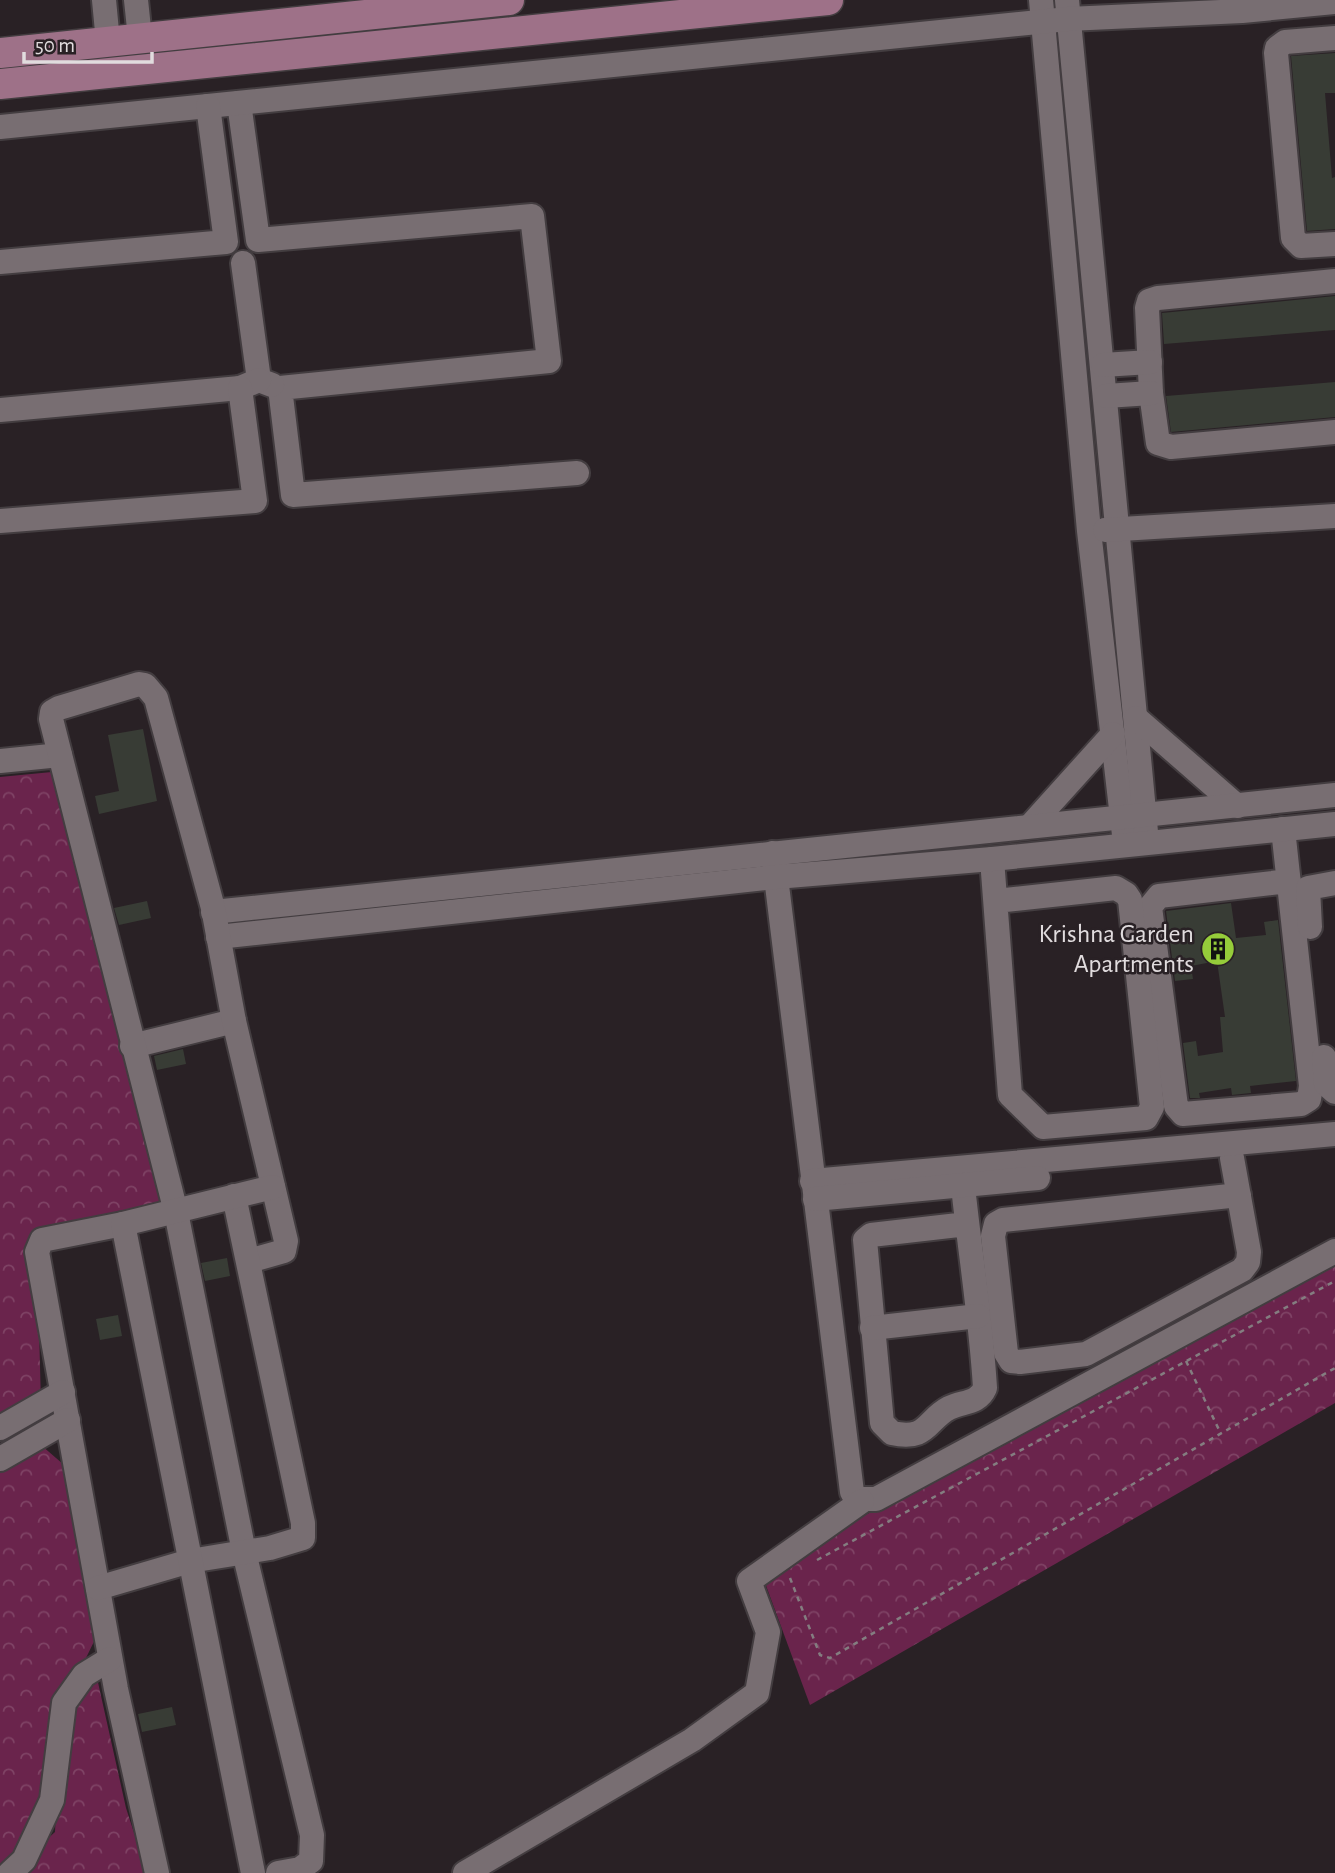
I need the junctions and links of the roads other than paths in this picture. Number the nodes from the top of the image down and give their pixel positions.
1 (104, 0) edge
2 (136, 0) edge
3 (509, 0) edge
4 (828, 0) edge
5 (1335, 2) edge
6 (1055, 10) edge
7 (140, 38) junction
8 (1335, 38) edge
9 (108, 42) junction
10 (0, 53) edge
11 (0, 84) edge
12 (239, 103) junction
13 (208, 106) junction
14 (0, 127) edge
15 (258, 240) junction
16 (226, 242) junction
17 (1335, 244) edge
18 (0, 262) edge
19 (243, 263) junction
20 (1335, 281) edge
21 (1150, 362) junction
22 (1103, 365) junction
23 (260, 385) junction
24 (1151, 393) junction
25 (1106, 396) junction
26 (0, 410) edge
27 (1335, 432) edge
28 (577, 473) dead end
29 (293, 495) junction
30 (255, 501) junction
31 (1335, 516) edge
32 (0, 521) edge
33 (1119, 528) junction
34 (1089, 531) junction
35 (1136, 718) junction
36 (1112, 734) junction
37 (60, 755) junction
38 (0, 761) edge
39 (1335, 795) edge
40 (1237, 806) junction
41 (1134, 817) junction
42 (1335, 824) edge
43 (1031, 825) junction
44 (1283, 829) junction
45 (1136, 844) junction
46 (992, 859) junction
47 (783, 864) junction
48 (1289, 881) junction
49 (1335, 883) edge
50 (996, 901) junction
51 (213, 912) junction
52 (218, 937) junction
53 (234, 1021) junction
54 (132, 1046) junction
55 (1335, 1092) edge
56 (1309, 1100) junction
57 (1324, 1135) edge
58 (1335, 1147) edge
59 (1232, 1158) junction
60 (963, 1185) junction
61 (273, 1187) junction
62 (821, 1190) junction
63 (1239, 1195) junction
64 (234, 1196) junction
65 (176, 1212) junction
66 (123, 1224) junction
67 (967, 1224) junction
68 (1335, 1251) edge
69 (249, 1261) junction
70 (978, 1316) junction
71 (872, 1328) junction
72 (63, 1392) junction
73 (68, 1420) junction
74 (0, 1428) edge
75 (0, 1459) edge
76 (869, 1500) junction
77 (244, 1552) junction
78 (190, 1561) junction
79 (98, 1588) junction
80 (110, 1659) junction
81 (9, 1873) edge
82 (157, 1873) edge
83 (253, 1873) edge
84 (278, 1873) edge
85 (465, 1873) edge

1 - 9 street
2 - 7 street
3 - 7 main road
4 - 11 main road
5 - 6 street
6 - 12 street
6 - 22 street
6 - 34 street
7 - 9 main road
8 - 17 street
9 - 10 main road
12 - 13 street
12 - 15 street
13 - 14 street
13 - 16 street
15 - 19 street
15 - 23 street
16 - 18 street
16 - 19 street
19 - 23 street
20 - 21 street
21 - 22 street
21 - 24 street
22 - 25 street
23 - 26 street
23 - 29 street
23 - 30 street
24 - 25 street
24 - 27 street
25 - 33 street
28 - 29 street
29 - 30 street
30 - 32 street
31 - 33 street
33 - 34 street
33 - 35 street
34 - 36 street
35 - 40 street
35 - 41 street
36 - 41 street
36 - 43 street
37 - 38 street
37 - 51 street
37 - 54 street
39 - 40 street
40 - 41 street
41 - 43 street
41 - 45 street
42 - 44 street
43 - 47 street
44 - 45 street
44 - 48 street
45 - 46 street
46 - 47 street
46 - 50 street
47 - 51 street
47 - 52 street
47 - 62 street
48 - 56 street
48 - 56 street
49 - 55 street
50 - 50 street
51 - 52 street
52 - 53 street
53 - 54 street
53 - 61 street
54 - 65 street
56 - 57 street
57 - 62 street
58 - 59 street
59 - 60 street
59 - 63 street
60 - 62 street
60 - 67 street
61 - 64 street
61 - 69 street
62 - 76 street
63 - 63 street
64 - 65 street
64 - 69 street
65 - 66 street
65 - 77 street
66 - 72 street
66 - 78 street
67 - 70 street
67 - 71 street
68 - 76 street
69 - 77 street
70 - 71 street
70 - 71 street
72 - 73 street
72 - 74 street
73 - 75 street
73 - 79 street
76 - 85 street
77 - 78 street
77 - 84 street
78 - 79 street
78 - 83 street
79 - 80 street
80 - 81 street
80 - 82 street

